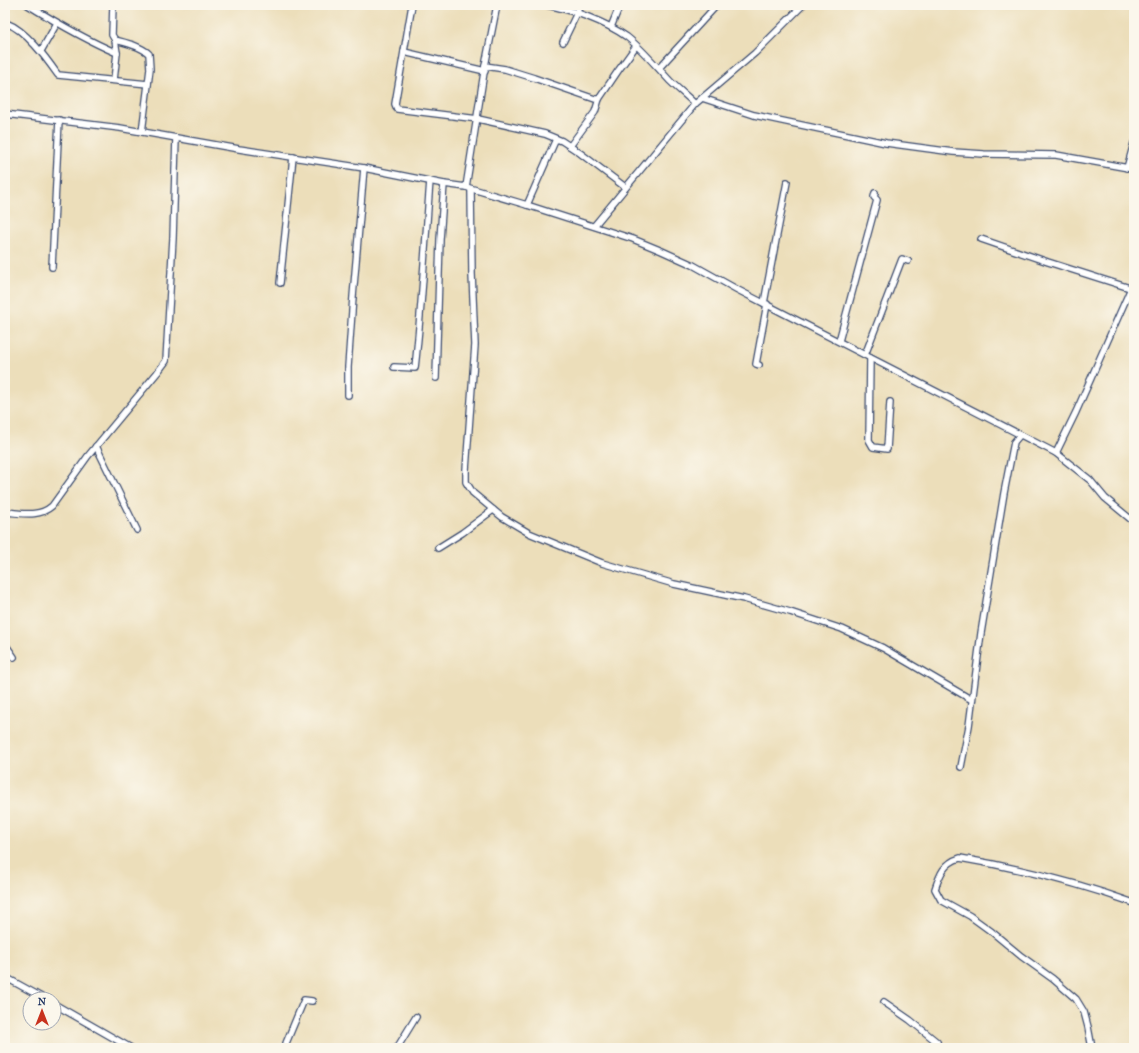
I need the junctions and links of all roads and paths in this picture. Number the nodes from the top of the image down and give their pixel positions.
1 (28, 5) edge
2 (113, 5) edge
3 (412, 5) edge
4 (497, 5) edge
5 (547, 5) edge
6 (579, 5) edge
7 (620, 5) edge
8 (717, 5) edge
9 (803, 5) edge
10 (577, 14) junction
11 (6, 23) dead end
12 (57, 23) junction
13 (611, 27) junction
14 (115, 40) junction
15 (563, 42) dead end
16 (636, 46) junction
17 (41, 52) junction
18 (117, 52) junction
19 (404, 52) junction
20 (485, 68) junction
21 (659, 68) junction
22 (114, 80) junction
23 (148, 84) junction
24 (702, 98) junction
25 (599, 99) junction
26 (695, 104) junction
27 (5, 114) edge
28 (478, 119) junction
29 (59, 120) junction
30 (142, 132) junction
31 (176, 138) junction
32 (556, 139) junction
33 (1134, 143) edge
34 (570, 146) junction
35 (293, 157) junction
36 (364, 168) junction
37 (1127, 168) junction
38 (1134, 169) edge
39 (430, 181) junction
40 (787, 182) dead end
41 (444, 184) junction
42 (625, 187) junction
43 (469, 188) junction
44 (875, 193) dead end
45 (527, 205) junction
46 (594, 226) junction
47 (981, 239) dead end
48 (908, 261) dead end
49 (52, 267) dead end
50 (280, 283) dead end
51 (1132, 288) edge
52 (765, 303) junction
53 (839, 341) junction
54 (868, 357) junction
55 (759, 365) dead end
56 (394, 367) dead end
57 (436, 378) dead end
58 (348, 395) dead end
59 (890, 402) dead end
60 (1020, 435) junction
61 (96, 446) junction
62 (1056, 453) junction
63 (493, 510) junction
64 (5, 512) edge
65 (1134, 522) edge
66 (138, 530) dead end
67 (438, 548) dead end
68 (5, 644) edge
69 (14, 657) dead end
70 (972, 700) junction
71 (961, 767) dead end
72 (1134, 903) edge
73 (5, 977) edge
74 (30, 991) edge
75 (312, 1001) dead end
76 (884, 1002) dead end
77 (62, 1009) edge
78 (416, 1017) dead end
79 (131, 1048) edge
80 (284, 1048) edge
81 (397, 1048) edge
82 (932, 1048) edge
83 (1092, 1048) edge

1 - 12 street
2 - 14 street
3 - 19 street
4 - 20 street
5 - 10 street
6 - 10 street
7 - 13 street
8 - 21 street
9 - 24 street
10 - 13 street
10 - 15 street
11 - 17 street
12 - 17 street
12 - 18 street
13 - 16 street
14 - 18 street
14 - 23 street
16 - 21 street
16 - 25 street
17 - 22 street
18 - 22 street
19 - 20 street
19 - 28 street
20 - 25 street
20 - 28 street
21 - 26 street
22 - 23 street
23 - 30 street
24 - 26 street
24 - 37 street
25 - 34 street
26 - 42 street
27 - 29 street
28 - 32 street
28 - 43 street
29 - 30 street
29 - 49 street
30 - 31 street
31 - 35 street
31 - 61 street
32 - 34 street
32 - 45 street
33 - 37 street
34 - 42 street
35 - 36 street
35 - 50 street
36 - 39 street
36 - 58 street
37 - 38 street
39 - 41 street
39 - 56 street
40 - 52 street
41 - 43 street
41 - 57 street
42 - 46 street
43 - 45 street
43 - 63 street
44 - 53 street
45 - 46 street
46 - 52 street
47 - 51 street
48 - 54 street
51 - 62 street
52 - 53 street
52 - 55 street
53 - 54 street
54 - 59 street
54 - 60 street
60 - 62 street
60 - 70 street
61 - 64 street
61 - 66 street
62 - 65 street
63 - 67 street
63 - 70 street
68 - 69 street
70 - 71 street
72 - 83 street
73 - 74 street
75 - 80 street
76 - 82 street
77 - 79 street
78 - 81 street

